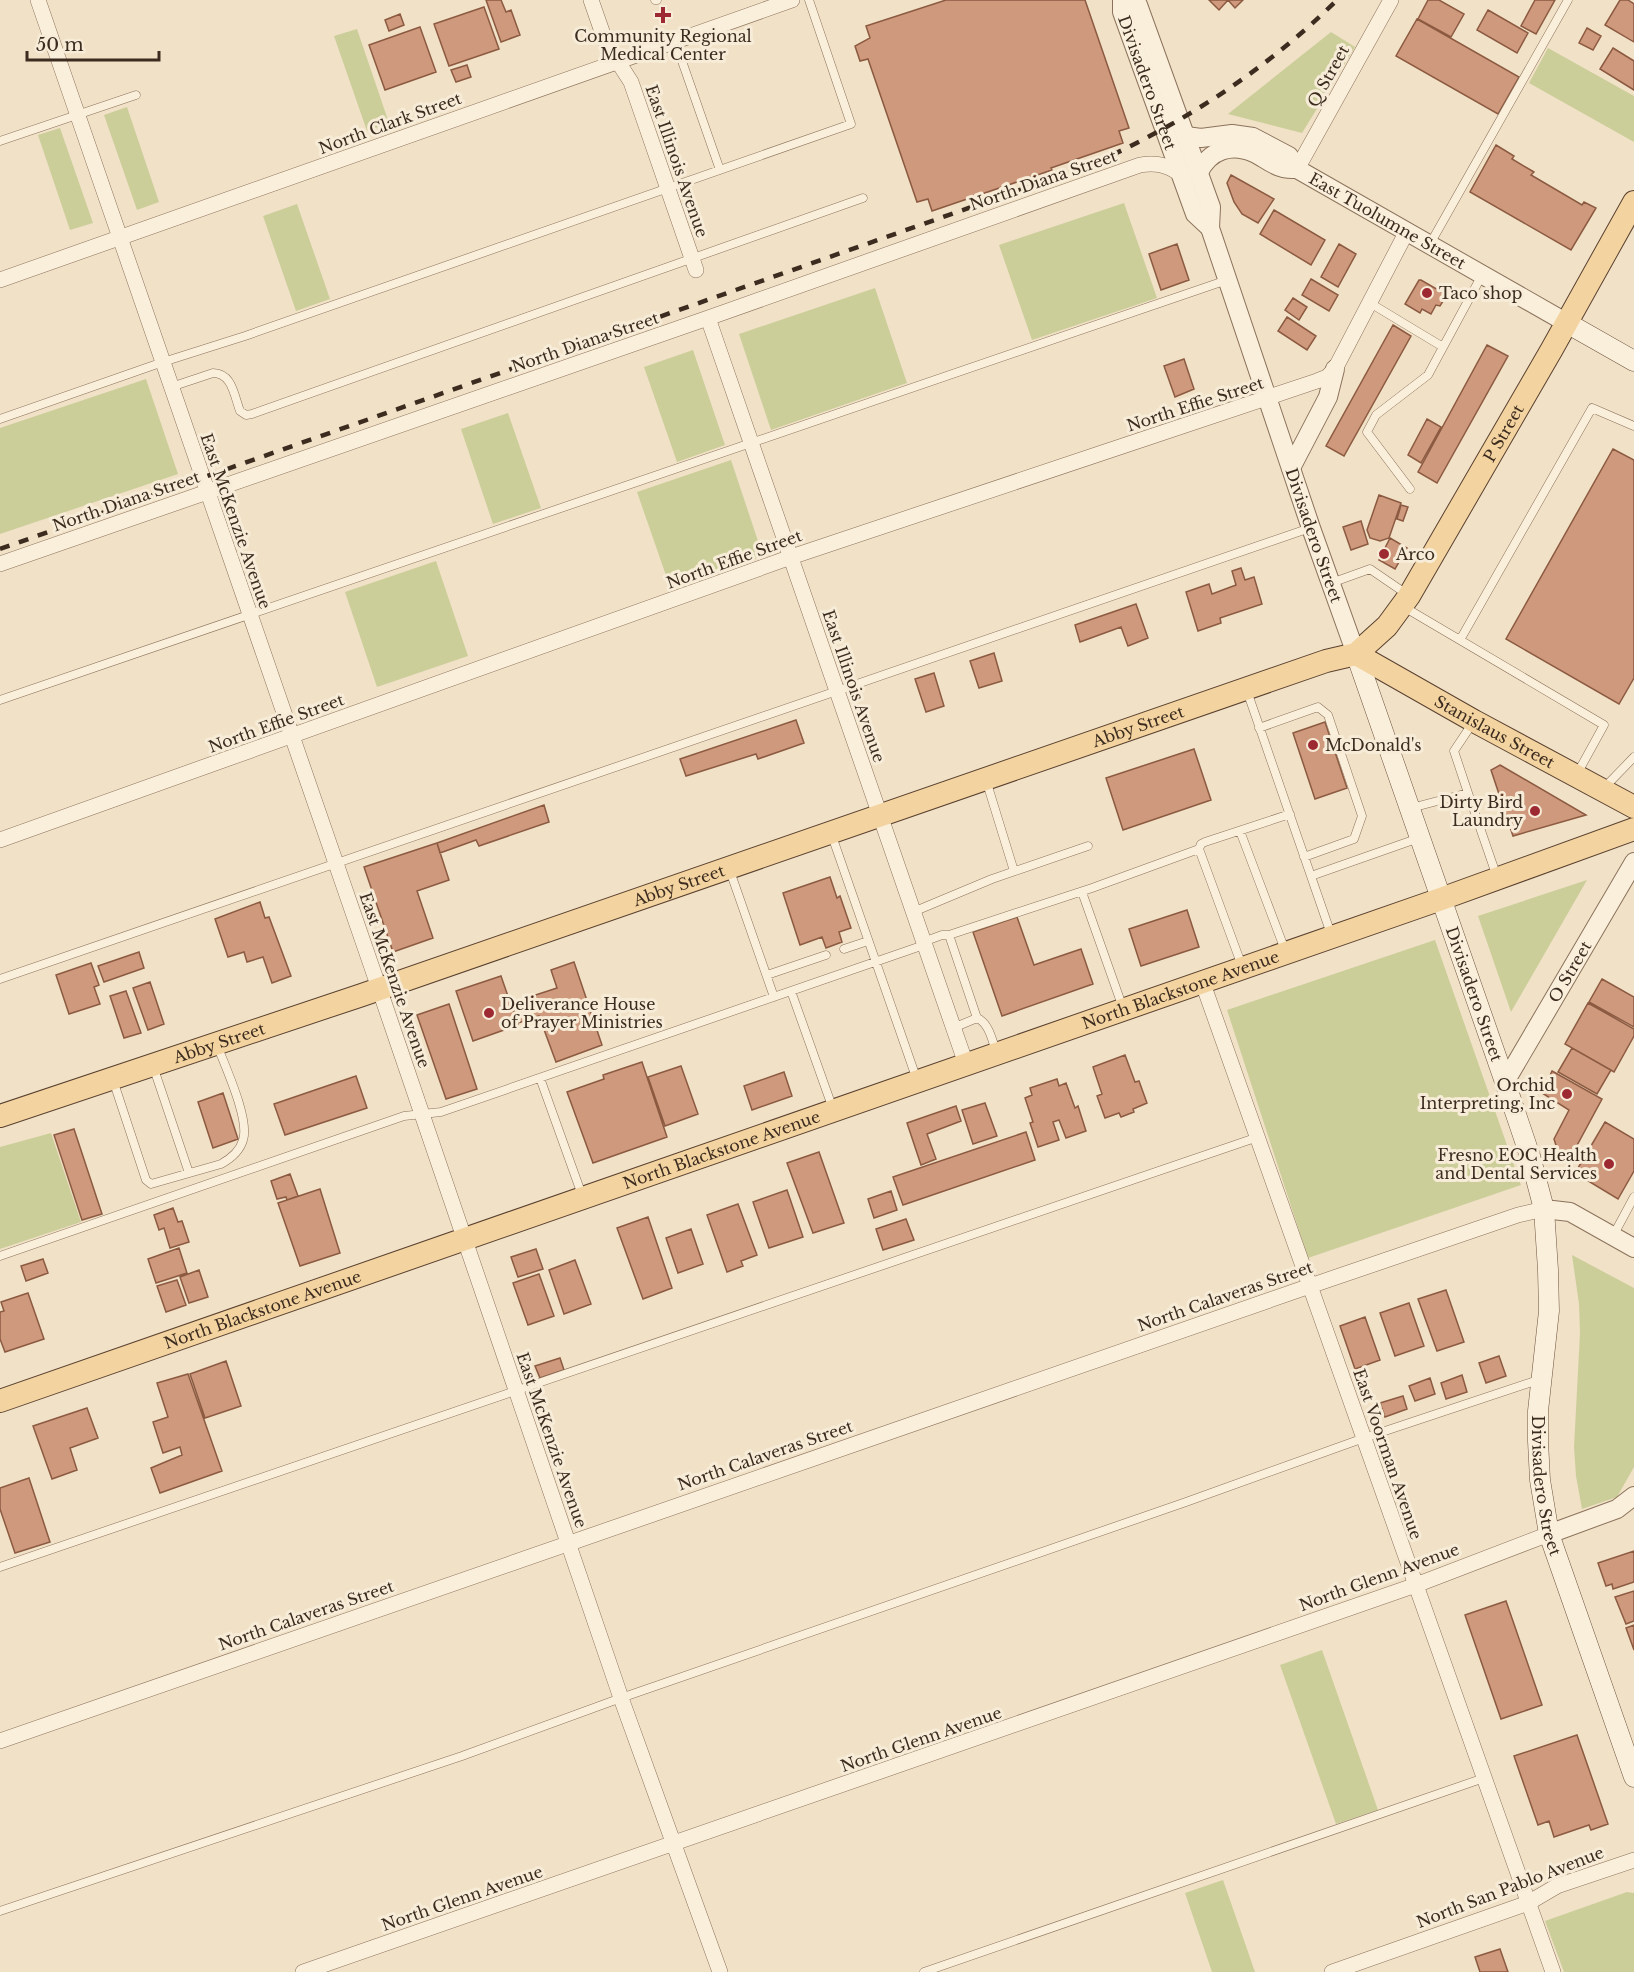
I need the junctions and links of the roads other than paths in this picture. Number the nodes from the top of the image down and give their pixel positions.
1 (38, 0) edge
2 (591, 0) edge
3 (792, 0) edge
4 (809, 0) edge
5 (1122, 0) edge
6 (1132, 0) edge
7 (1391, 0) edge
8 (1568, 0) edge
9 (675, 41) junction
10 (618, 61) junction
11 (136, 95) dead end
12 (77, 115) junction
13 (1186, 136) junction
14 (0, 141) edge
15 (1297, 169) junction
16 (720, 170) junction
17 (1199, 172) junction
18 (1180, 174) junction
19 (668, 189) junction
20 (863, 198) dead end
21 (1634, 202) edge
22 (1210, 228) junction
23 (1406, 233) junction
24 (120, 238) junction
25 (1430, 246) junction
26 (694, 265) junction
27 (1482, 275) junction
28 (0, 280) edge
29 (1228, 280) junction
30 (1370, 303) junction
31 (708, 318) junction
32 (1567, 323) junction
33 (1443, 346) junction
34 (1634, 361) edge
35 (163, 362) junction
36 (1335, 369) junction
37 (171, 387) junction
38 (1269, 399) junction
39 (0, 419) edge
40 (1634, 426) edge
41 (751, 443) junction
42 (1291, 468) junction
43 (1410, 489) dead end
44 (207, 492) junction
45 (1311, 528) junction
46 (791, 557) junction
47 (0, 564) edge
48 (1331, 583) junction
49 (1405, 601) junction
50 (250, 615) junction
51 (1460, 640) junction
52 (1356, 654) junction
53 (1246, 689) junction
54 (837, 691) junction
55 (0, 700) edge
56 (1474, 721) junction
57 (1260, 728) junction
58 (292, 737) junction
59 (1634, 757) edge
60 (1577, 775) junction
61 (985, 778) junction
62 (1603, 790) junction
63 (1468, 793) junction
64 (1634, 807) edge
65 (1411, 808) junction
66 (1290, 814) junction
67 (880, 815) junction
68 (1634, 829) edge
69 (1240, 831) junction
70 (830, 832) junction
71 (1420, 837) junction
72 (0, 840) edge
73 (1088, 846) dead end
74 (1199, 849) junction
75 (1304, 857) junction
76 (1634, 862) edge
77 (336, 864) junction
78 (729, 867) junction
79 (1014, 871) junction
80 (1311, 876) junction
81 (1497, 878) junction
82 (1082, 892) junction
83 (1441, 898) junction
84 (913, 912) junction
85 (949, 935) junction
86 (1332, 936) junction
87 (868, 941) junction
88 (924, 943) junction
89 (844, 949) dead end
90 (1286, 952) junction
91 (826, 955) dead end
92 (876, 962) junction
93 (1242, 967) junction
94 (767, 975) junction
95 (0, 979) edge
96 (1202, 981) junction
97 (379, 988) junction
98 (791, 991) junction
99 (774, 997) junction
100 (1123, 1009) junction
101 (977, 1018) junction
102 (953, 1028) junction
103 (217, 1044) junction
104 (997, 1053) junction
105 (966, 1064) junction
106 (153, 1065) junction
107 (540, 1078) junction
108 (112, 1079) junction
109 (918, 1081) junction
110 (1505, 1082) junction
111 (833, 1110) junction
112 (422, 1114) junction
113 (0, 1116) edge
114 (1258, 1137) junction
115 (189, 1173) junction
116 (582, 1197) junction
117 (1634, 1197) edge
118 (1544, 1209) junction
119 (1613, 1236) junction
120 (464, 1238) junction
121 (1634, 1248) edge
122 (0, 1256) edge
123 (1310, 1286) junction
124 (1541, 1379) junction
125 (516, 1391) junction
126 (0, 1401) edge
127 (1364, 1438) junction
128 (1634, 1496) edge
129 (1549, 1534) junction
130 (568, 1542) junction
131 (0, 1567) edge
132 (1416, 1584) junction
133 (621, 1698) junction
134 (0, 1741) edge
135 (1634, 1777) edge
136 (1484, 1778) junction
137 (674, 1844) junction
138 (1634, 1860) edge
139 (1528, 1903) junction
140 (0, 1911) edge
141 (303, 1972) edge
142 (720, 1972) edge
143 (924, 1972) edge
144 (1332, 1972) edge
145 (1553, 1972) edge

1 - 12 street, East McKenzie Avenue
2 - 10 street, East Illinois Avenue
3 - 9 street, North Clark Street
4 - 16 lane
5 - 18 street, Divisadero Street
6 - 13 street, Divisadero Street
7 - 15 street, Q Street
8 - 25 lane
9 - 10 street, North Clark Street
9 - 16 lane
10 - 19 street, East Illinois Avenue
10 - 24 street, North Clark Street
11 - 12 lane
12 - 14 lane
12 - 24 street, East McKenzie Avenue
13 - 15 street, East Tuolumne Street
13 - 17 street, Divisadero Street
15 - 17 street, East Tuolumne Street
15 - 23 street, East Tuolumne Street
16 - 19 lane
17 - 22 street, Divisadero Street
18 - 22 street, Divisadero Street
18 - 31 street, North Diana Street
19 - 26 street, East Illinois Avenue
19 - 35 lane
20 - 26 lane
21 - 32 main road, P Street
22 - 29 street, Divisadero Street
23 - 25 street, East Tuolumne Street
23 - 30 street
24 - 28 street, North Clark Street
24 - 35 street, East McKenzie Avenue
25 - 27 street, East Tuolumne Street
26 - 37 lane
27 - 32 street, East Tuolumne Street
27 - 33 lane
29 - 38 street, Divisadero Street
29 - 41 lane
30 - 33 lane
30 - 36 street
31 - 41 street, East Illinois Avenue
31 - 44 street, North Diana Street
32 - 34 main road, East Tuolumne Street
32 - 49 main road, P Street
33 - 43 lane
35 - 37 street, East McKenzie Avenue
35 - 39 lane
36 - 38 street, North Effie Street
36 - 42 street
37 - 44 street, East McKenzie Avenue
38 - 42 street, Divisadero Street
38 - 46 street, North Effie Street
40 - 51 lane
41 - 46 street, East Illinois Avenue
41 - 50 lane
42 - 45 street, Divisadero Street
44 - 47 street, North Diana Street
44 - 50 street, East McKenzie Avenue
45 - 48 street, Divisadero Street
45 - 54 lane
46 - 54 street, East Illinois Avenue
46 - 58 street, North Effie Street
48 - 49 lane
48 - 52 street, Divisadero Street
49 - 51 lane
49 - 52 main road, P Street
50 - 55 lane
50 - 58 street, East McKenzie Avenue
51 - 60 lane
52 - 53 main road, Abby Street
52 - 56 main road, Stanislaus Street
52 - 65 main road, Divisadero Street
53 - 57 lane
53 - 61 main road, Abby Street
54 - 67 street, East Illinois Avenue
54 - 77 lane
56 - 60 main road, Stanislaus Street
56 - 63 lane
57 - 66 lane
57 - 75 lane
58 - 72 street, North Effie Street
58 - 77 street, East McKenzie Avenue
59 - 62 lane
60 - 62 main road, Stanislaus Street
61 - 67 main road, Abby Street
61 - 79 lane
62 - 64 main road, Stanislaus Street
63 - 65 lane
63 - 81 lane
65 - 71 main road, Divisadero Street
66 - 69 lane
66 - 75 lane
67 - 70 main road, Abby Street
67 - 84 street, East Illinois Avenue
68 - 81 main road, North Blackstone Avenue
69 - 74 lane
69 - 90 lane
70 - 78 main road, Abby Street
70 - 87 lane
71 - 80 lane
71 - 83 main road, Divisadero Street
73 - 79 lane
74 - 82 lane
74 - 93 lane
75 - 80 lane
76 - 110 street, O Street
77 - 95 lane
77 - 97 street, East McKenzie Avenue
78 - 94 lane
78 - 97 main road, Abby Street
79 - 84 lane
80 - 86 lane
81 - 83 main road, North Blackstone Avenue
82 - 85 lane
82 - 100 lane
83 - 86 main road, North Blackstone Avenue
83 - 110 main road, Divisadero Street
84 - 88 street, East Illinois Avenue
85 - 88 lane
85 - 101 lane
86 - 90 main road, North Blackstone Avenue
87 - 89 lane
87 - 92 lane
88 - 92 lane
88 - 102 street, East Illinois Avenue
90 - 93 main road, North Blackstone Avenue
91 - 94 lane
92 - 98 lane
92 - 109 lane
93 - 96 main road, North Blackstone Avenue
94 - 99 lane
96 - 100 main road, North Blackstone Avenue
96 - 114 street, East Voorman Avenue
97 - 103 main road, Abby Street
97 - 112 street, East McKenzie Avenue
98 - 99 lane
98 - 111 lane
99 - 107 lane
100 - 104 main road, North Blackstone Avenue
101 - 102 lane
101 - 104 lane
102 - 105 street, East Illinois Avenue
103 - 106 main road, Abby Street
103 - 115 lane
104 - 105 main road, North Blackstone Avenue
105 - 109 main road, North Blackstone Avenue
106 - 108 main road, Abby Street
106 - 115 lane
107 - 112 lane
107 - 116 lane
108 - 113 main road, Abby Street
108 - 115 lane
109 - 111 main road, North Blackstone Avenue
110 - 118 main road, Divisadero Street
111 - 116 main road, North Blackstone Avenue
112 - 120 street, East McKenzie Avenue
112 - 122 lane
114 - 123 street, East Voorman Avenue
114 - 125 lane
116 - 120 main road, North Blackstone Avenue
117 - 119 lane
118 - 119 street
118 - 123 street, North Calaveras Street
118 - 124 main road, Divisadero Street
119 - 121 street
120 - 125 street, East McKenzie Avenue
120 - 126 main road, North Blackstone Avenue
123 - 127 street, East Voorman Avenue
123 - 130 street, North Calaveras Street
124 - 127 lane
124 - 129 main road, Divisadero Street
125 - 130 street, East McKenzie Avenue
125 - 131 lane
127 - 132 street, East Voorman Avenue
127 - 133 lane
128 - 129 street
129 - 132 street, North Glenn Avenue
129 - 135 main road, Divisadero Street
130 - 133 street, East McKenzie Avenue
130 - 134 street, North Calaveras Street
132 - 136 street, East Voorman Avenue
132 - 137 street, North Glenn Avenue
133 - 137 street, East McKenzie Avenue
133 - 140 lane
136 - 139 street, East Voorman Avenue
136 - 143 lane
137 - 141 street, North Glenn Avenue
137 - 142 street, East McKenzie Avenue
138 - 139 street, North San Pablo Avenue
139 - 144 street, North San Pablo Avenue
139 - 145 street, East Voorman Avenue

